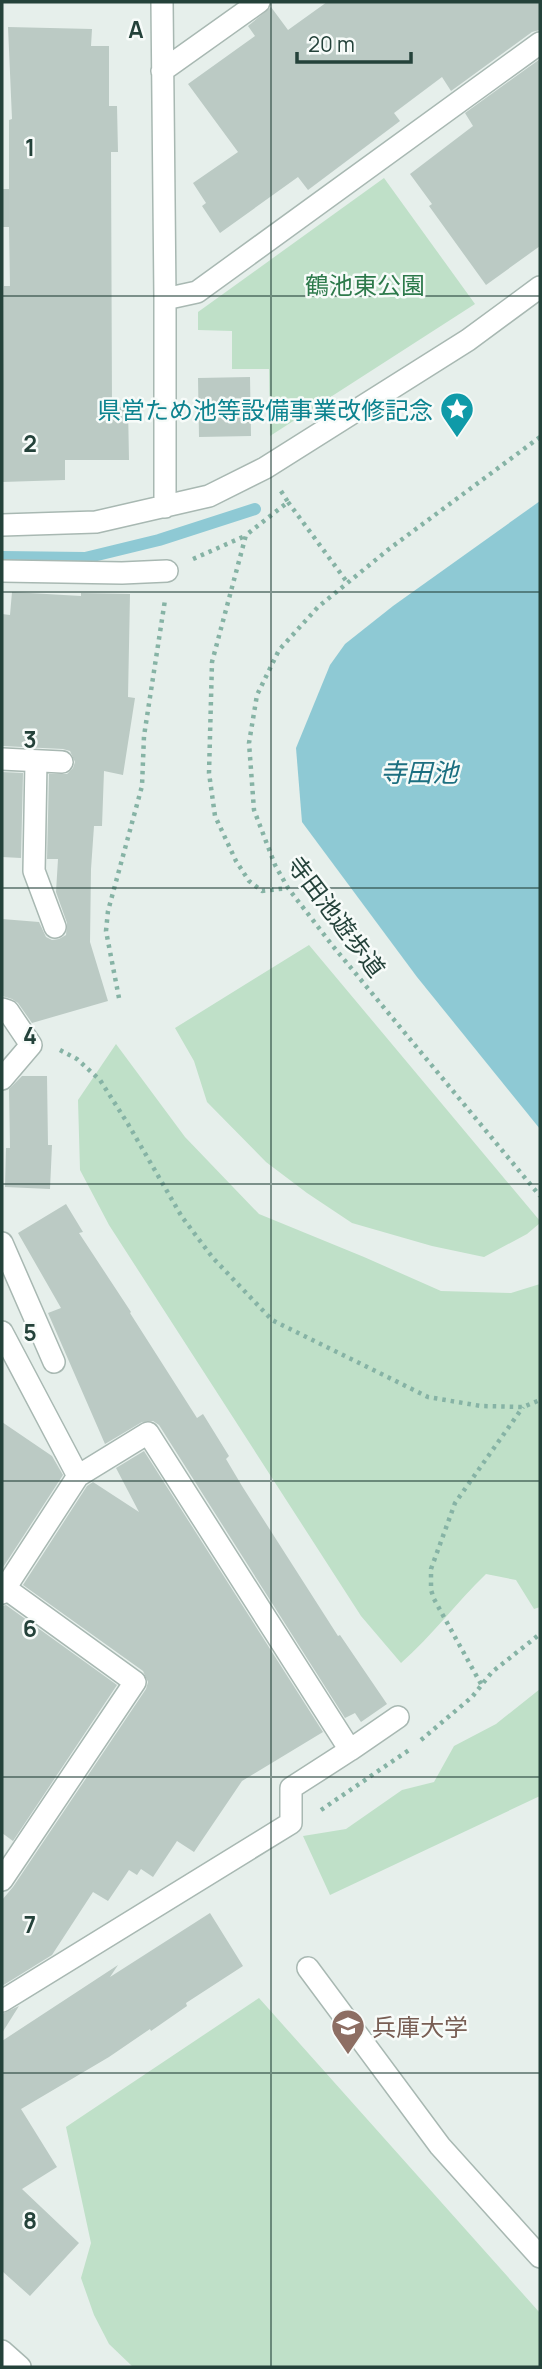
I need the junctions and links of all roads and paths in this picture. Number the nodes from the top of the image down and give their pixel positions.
1 (162, 2) edge
2 (259, 2) edge
3 (540, 43) edge
4 (162, 71) junction
5 (540, 287) edge
6 (165, 299) junction
7 (540, 437) edge
8 (265, 467) junction
9 (288, 502) junction
10 (165, 507) junction
11 (2, 525) edge
12 (246, 535) junction
13 (2, 571) edge
14 (158, 571) junction
15 (347, 582) junction
16 (2, 759) edge
17 (36, 762) junction
18 (62, 762) dead end
19 (288, 888) junction
20 (55, 927) dead end
21 (119, 998) dead end
22 (2, 1009) edge
23 (31, 1045) junction
24 (2, 1079) edge
25 (540, 1196) edge
26 (2, 1243) edge
27 (2, 1332) edge
28 (54, 1362) dead end
29 (540, 1400) edge
30 (523, 1407) junction
31 (78, 1476) junction
32 (3, 1591) edge
33 (481, 1684) dead end
34 (398, 1717) dead end
35 (350, 1750) junction
36 (2, 1880) edge
37 (308, 1968) dead end
38 (3, 1998) edge
39 (540, 2257) edge
40 (2, 2351) edge
41 (20, 2367) edge

1 - 4 street
2 - 4 street
3 - 6 street
4 - 6 street
5 - 8 street
6 - 10 street
7 - 15 path, 寺田池遊歩道
8 - 9 path
8 - 10 street
9 - 12 path
9 - 15 path
10 - 11 street
12 - 14 path
12 - 19 path
13 - 14 street
14 - 21 path
15 - 19 path, 寺田池遊歩道
16 - 17 street
17 - 18 street
17 - 20 street
19 - 25 path, 寺田池遊歩道
22 - 23 street
23 - 24 street
23 - 30 path
26 - 28 street
27 - 31 street
29 - 30 path
30 - 33 path
31 - 32 street
31 - 35 street
32 - 36 street
34 - 35 street
35 - 38 street
37 - 39 street
40 - 41 street

